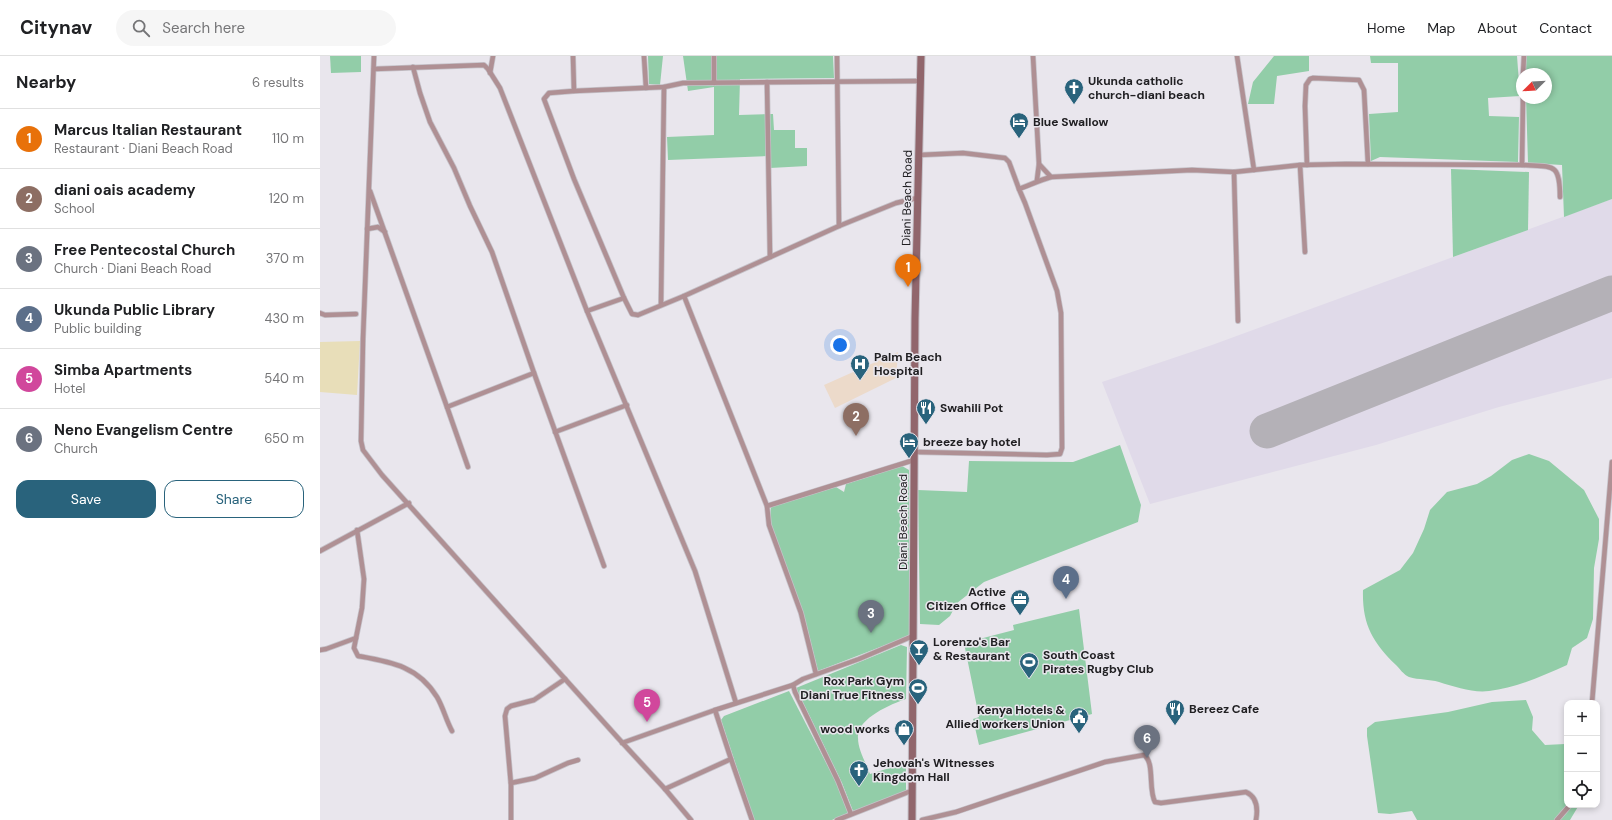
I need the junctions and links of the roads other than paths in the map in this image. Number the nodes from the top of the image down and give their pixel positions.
1 (374, 56) edge
2 (493, 56) edge
3 (573, 56) edge
4 (644, 56) edge
5 (714, 56) edge
6 (836, 56) edge
7 (921, 56) edge
8 (1033, 56) edge
9 (1236, 56) edge
10 (1524, 56) edge
11 (413, 67) junction
12 (1523, 68) edge
13 (374, 69) junction
14 (490, 73) junction
15 (837, 81) junction
16 (920, 81) junction
17 (714, 82) junction
18 (767, 82) junction
19 (664, 87) junction
20 (646, 88) junction
21 (574, 91) junction
22 (1523, 104) edge
23 (919, 155) junction
24 (1039, 164) junction
25 (1368, 164) junction
26 (1300, 165) junction
27 (1307, 165) junction
28 (1522, 165) junction
29 (1254, 170) junction
30 (1234, 172) junction
31 (1051, 177) junction
32 (1036, 180) junction
33 (369, 187) junction
34 (1019, 189) junction
35 (1560, 197) dead end
36 (917, 198) junction
37 (839, 226) junction
38 (367, 229) junction
39 (385, 232) junction
40 (1305, 252) dead end
41 (770, 257) junction
42 (684, 296) junction
43 (624, 298) junction
44 (661, 304) junction
45 (365, 308) junction
46 (587, 311) junction
47 (320, 313) edge
48 (356, 314) junction
49 (364, 319) junction
50 (1238, 321) dead end
51 (534, 373) junction
52 (627, 405) junction
53 (447, 407) junction
54 (556, 432) junction
55 (915, 452) junction
56 (914, 460) junction
57 (1612, 462) edge
58 (468, 467) dead end
59 (409, 503) junction
60 (767, 506) junction
61 (357, 530) junction
62 (320, 551) edge
63 (604, 566) dead end
64 (913, 636) junction
65 (356, 638) junction
66 (320, 650) edge
67 (816, 674) junction
68 (565, 679) junction
69 (794, 684) junction
70 (1592, 700) edge
71 (736, 703) junction
72 (715, 710) junction
73 (452, 731) dead end
74 (622, 742) junction
75 (731, 759) junction
76 (578, 760) dead end
77 (511, 783) junction
78 (665, 789) junction
79 (911, 791) junction
80 (1567, 808) edge
81 (851, 814) junction
82 (511, 820) edge
83 (691, 820) edge
84 (752, 820) edge
85 (837, 820) edge
86 (912, 820) edge
87 (922, 820) edge
88 (1256, 820) edge
89 (1557, 820) edge

1 - 13 street
2 - 14 street
3 - 21 street
4 - 20 street
5 - 17 street
6 - 15 street
7 - 16 main road, Diani Beach Road
8 - 24 street
9 - 29 street
10 - 12 street
11 - 13 street
11 - 14 street
11 - 51 street
13 - 33 street
14 - 46 street
15 - 16 street
15 - 18 street
15 - 37 street
16 - 23 main road, Diani Beach Road
17 - 18 street
17 - 19 street
18 - 41 street
19 - 20 street
19 - 44 street
20 - 21 street
21 - 43 street
22 - 28 street
23 - 34 street
23 - 36 main road, Diani Beach Road
24 - 31 street
24 - 32 street
25 - 27 street
25 - 27 street
25 - 28 street
26 - 27 street
26 - 29 street
26 - 40 street
28 - 35 street
29 - 30 street
30 - 31 street
30 - 50 street
31 - 32 street
32 - 34 street
33 - 38 street
33 - 39 street
34 - 55 street
36 - 37 street
36 - 55 main road, Diani Beach Road
37 - 41 street
38 - 39 street
38 - 45 street
39 - 53 street
41 - 42 street
42 - 44 street
42 - 60 street
43 - 44 street
43 - 46 street
45 - 48 street
45 - 49 street
46 - 52 street
47 - 48 street
48 - 49 street
49 - 59 street
51 - 53 street
51 - 54 street
52 - 54 street
52 - 71 street
53 - 58 street
54 - 63 street
55 - 56 main road, Diani Beach Road
56 - 60 street
56 - 64 main road, Diani Beach Road
57 - 70 street
59 - 61 street
59 - 68 street
60 - 67 street
61 - 62 street
61 - 65 street
64 - 67 street
64 - 79 main road, Diani Beach Road
65 - 66 street
65 - 73 street
67 - 69 street
68 - 74 street
68 - 77 street
69 - 71 street
69 - 81 street
71 - 72 street
72 - 74 street
72 - 75 street
74 - 78 street
75 - 78 street
75 - 84 street
76 - 77 street
77 - 82 street
78 - 83 street
79 - 81 street
79 - 86 main road, Diani Beach Road
80 - 89 street
81 - 85 street
87 - 88 street

